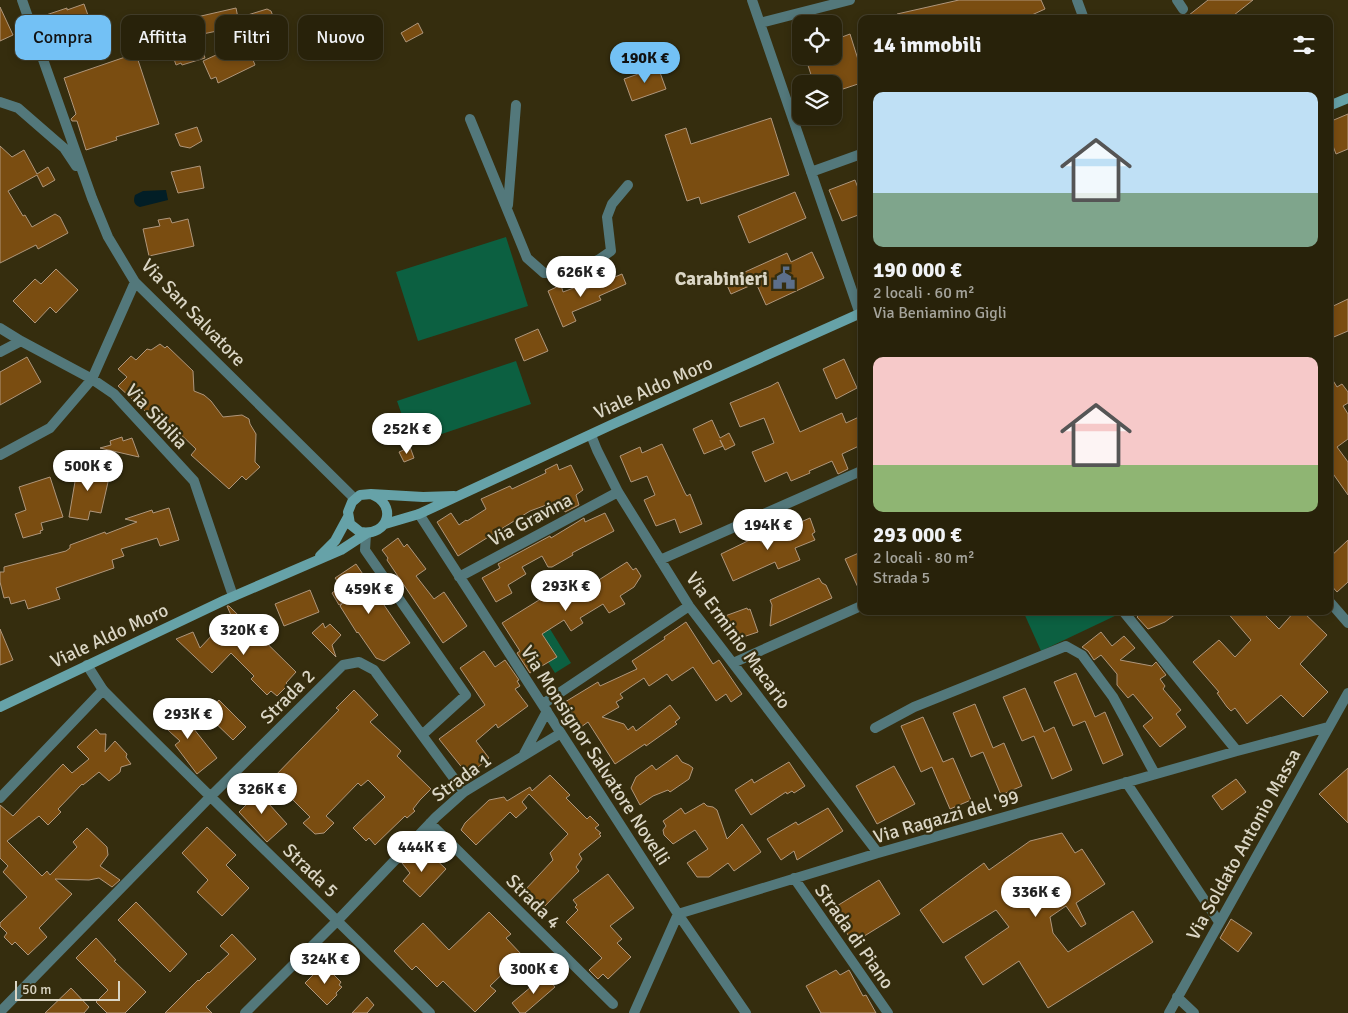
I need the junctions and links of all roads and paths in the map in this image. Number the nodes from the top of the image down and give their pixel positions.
1 (22, 0) edge
2 (752, 0) edge
3 (850, 0) edge
4 (1077, 0) edge
5 (1177, 0) edge
6 (1183, 9) dead end
7 (1083, 15) edge
8 (760, 23) junction
9 (1348, 98) edge
10 (0, 102) edge
11 (1333, 104) edge
12 (516, 105) dead end
13 (470, 119) dead end
14 (858, 155) edge
15 (811, 172) junction
16 (84, 176) junction
17 (628, 184) dead end
18 (507, 209) junction
19 (135, 282) junction
20 (858, 305) edge
21 (858, 315) edge
22 (0, 328) edge
23 (21, 341) junction
24 (0, 352) edge
25 (92, 379) junction
26 (591, 435) junction
27 (0, 456) edge
28 (858, 472) edge
29 (618, 492) junction
30 (371, 494) junction
31 (460, 495) junction
32 (355, 498) junction
33 (419, 514) junction
34 (348, 517) junction
35 (384, 524) junction
36 (366, 534) junction
37 (660, 560) junction
38 (316, 561) junction
39 (459, 576) junction
40 (233, 596) junction
41 (1333, 605) edge
42 (689, 606) junction
43 (858, 607) edge
44 (1126, 615) edge
45 (1348, 622) edge
46 (733, 663) junction
47 (87, 665) junction
48 (104, 690) junction
49 (1348, 694) edge
50 (0, 707) edge
51 (545, 708) junction
52 (1328, 727) junction
53 (875, 728) dead end
54 (561, 732) junction
55 (422, 735) junction
56 (1238, 750) junction
57 (522, 756) junction
58 (1155, 774) junction
59 (1126, 782) junction
60 (464, 792) junction
61 (210, 797) junction
62 (0, 798) edge
63 (430, 823) junction
64 (878, 854) junction
65 (794, 878) junction
66 (678, 914) junction
67 (338, 920) junction
68 (1219, 922) junction
69 (1177, 996) junction
70 (613, 1004) dead end
71 (0, 1012) edge
72 (245, 1013) edge
73 (430, 1013) edge
74 (634, 1013) edge
75 (746, 1013) edge
76 (888, 1013) edge
77 (1169, 1013) edge
78 (1194, 1013) edge

1 - 16 street, Via San Salvatore
2 - 8 street
3 - 8 street
4 - 7 street
5 - 6 street
8 - 15 street
9 - 11 main road
10 - 16 street
12 - 18 street
13 - 18 street
14 - 15 street
15 - 20 street
16 - 19 street, Via San Salvatore
17 - 18 street
19 - 25 street
19 - 32 street, Via San Salvatore
21 - 26 main road, Viale Aldo Moro
22 - 23 street, Via Sibilia
23 - 24 street
23 - 25 street, Via Sibilia
25 - 27 street
25 - 40 street, Via Sibilia
26 - 29 street, Via Erminio Macario
26 - 31 main road, Viale Aldo Moro
28 - 37 street
29 - 37 street, Via Erminio Macario
29 - 39 street, Via Gravina
30 - 31 main road, Viale Aldo Moro
30 - 32 main road, Viale Aldo Moro
30 - 35 main road
31 - 33 main road, Viale Aldo Moro
32 - 34 main road, Viale Aldo Moro
33 - 35 main road, Viale Aldo Moro
33 - 39 street, Via Monsignor Salvatore Novelli
34 - 36 main road
34 - 38 main road, Viale Aldo Moro
35 - 36 main road, Viale Aldo Moro
36 - 38 main road, Viale Aldo Moro
36 - 55 street
37 - 42 street, Via Erminio Macario
38 - 40 main road, Viale Aldo Moro
39 - 51 street, Via Monsignor Salvatore Novelli
40 - 47 main road, Viale Aldo Moro
41 - 45 street
42 - 46 street, Via Erminio Macario
42 - 51 street
43 - 46 street
44 - 56 street
46 - 64 street, Via Erminio Macario
47 - 48 street, Strada 5
47 - 50 main road, Viale Aldo Moro
48 - 61 street, Strada 5
48 - 62 street
49 - 52 street, Via Soldato Antonio Massa
51 - 54 street, Via Monsignor Salvatore Novelli
51 - 57 street
52 - 56 street, Via Ragazzi del '99
52 - 68 street, Via Soldato Antonio Massa
53 - 58 street
54 - 57 street, Strada 1
54 - 66 street, Via Monsignor Salvatore Novelli
55 - 60 street, Strada 2
55 - 61 street, Strada 2
56 - 58 street, Via Ragazzi del '99
57 - 60 street, Strada 1
58 - 59 street, Via Ragazzi del '99
59 - 64 street, Via Ragazzi del '99
59 - 68 street
60 - 63 street, Strada 1
61 - 67 street, Strada 5
61 - 71 street, Strada 2
63 - 67 street, Strada 1
63 - 70 street, Strada 4
64 - 65 street, Via Ragazzi del '99
65 - 66 street, Via Ragazzi del '99
65 - 76 street, Strada di Piano
66 - 74 street
66 - 75 street, Via Monsignor Salvatore Novelli
67 - 72 street, Strada 1
67 - 73 street, Strada 5
68 - 69 street, Via Soldato Antonio Massa
69 - 77 street, Via Soldato Antonio Massa
69 - 78 street

